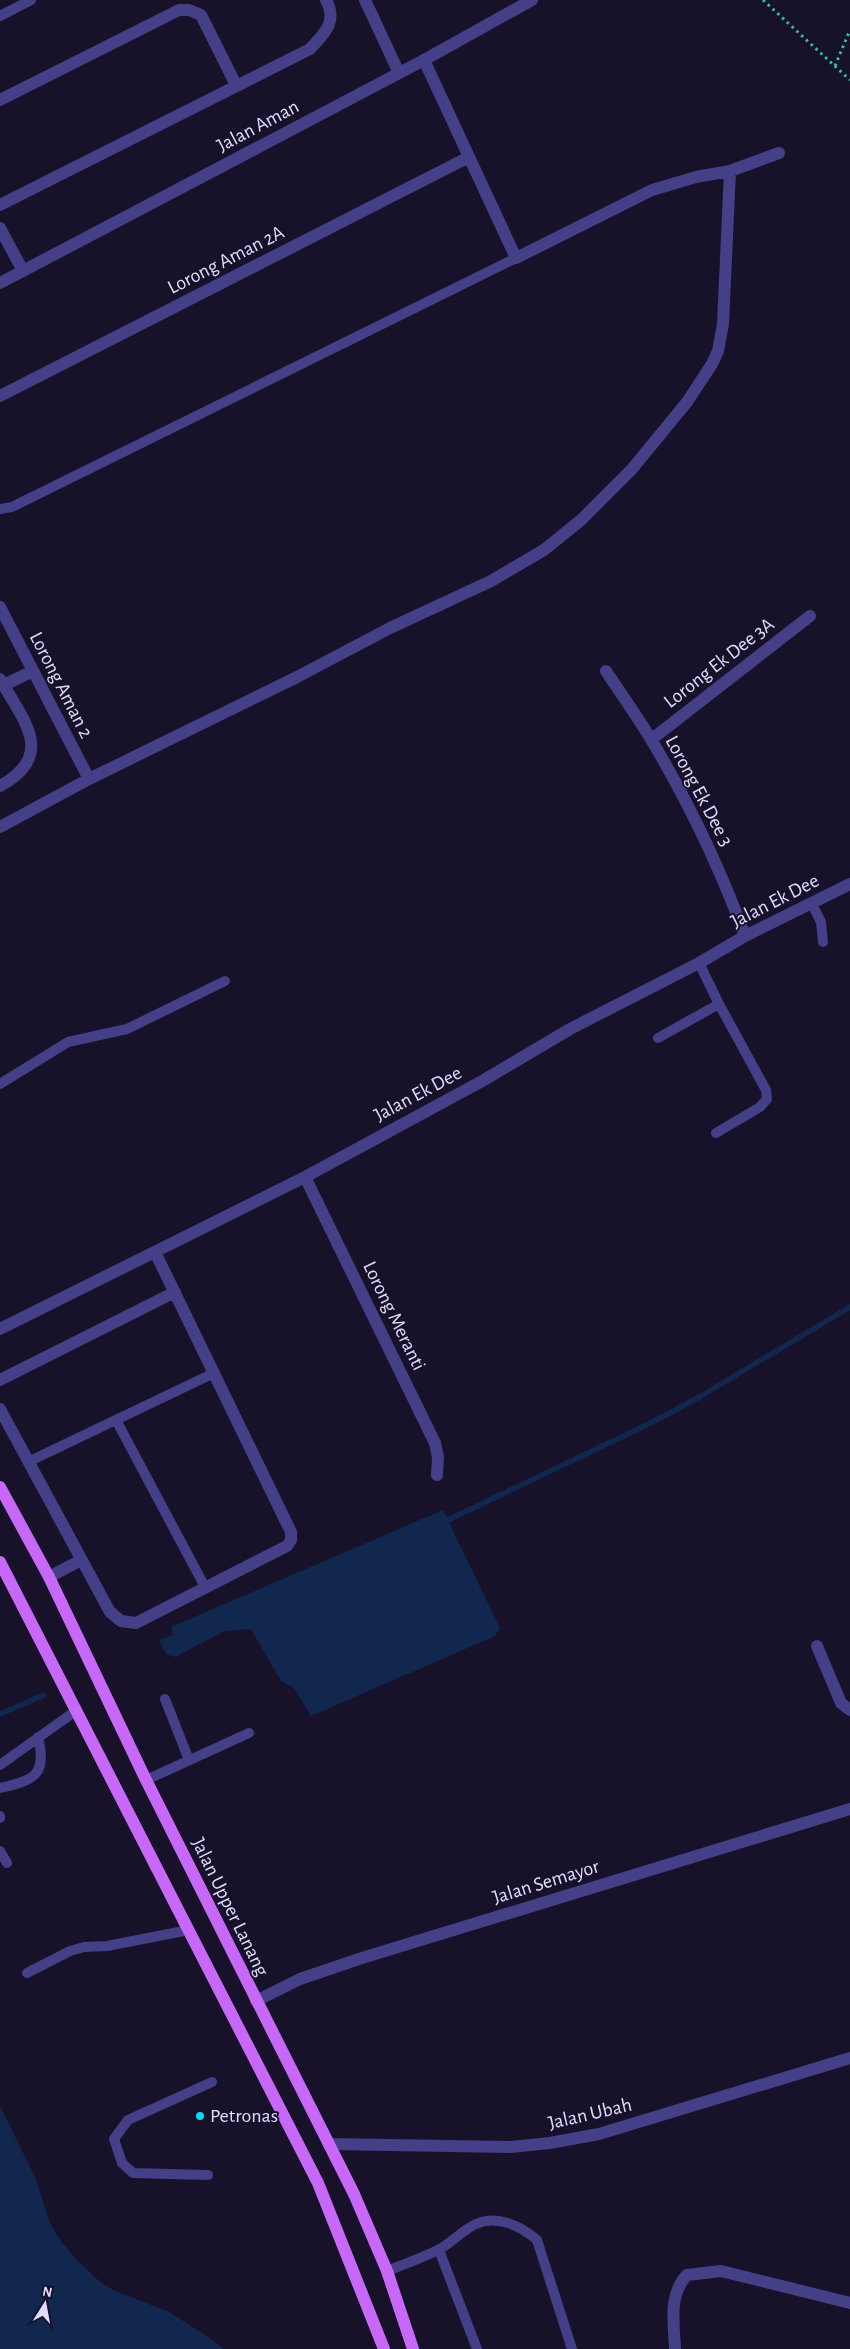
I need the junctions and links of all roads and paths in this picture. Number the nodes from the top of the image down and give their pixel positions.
1 (31, 0) edge
2 (326, 0) edge
3 (365, 0) edge
4 (532, 0) edge
5 (763, 0) edge
6 (0, 16) edge
7 (850, 30) edge
8 (424, 60) junction
9 (835, 66) junction
10 (399, 73) junction
11 (850, 80) edge
12 (236, 85) junction
13 (0, 100) edge
14 (779, 153) dead end
15 (469, 157) junction
16 (730, 171) junction
17 (0, 205) edge
18 (0, 228) edge
19 (516, 258) junction
20 (23, 271) junction
21 (0, 283) edge
22 (0, 396) edge
23 (0, 509) edge
24 (0, 607) edge
25 (810, 616) dead end
26 (33, 671) junction
27 (606, 671) dead end
28 (1, 684) edge
29 (652, 739) junction
30 (89, 779) junction
31 (0, 786) edge
32 (0, 827) edge
33 (850, 884) edge
34 (812, 904) junction
35 (745, 936) junction
36 (823, 942) dead end
37 (699, 962) junction
38 (225, 981) dead end
39 (718, 1004) junction
40 (658, 1038) dead end
41 (0, 1084) edge
42 (716, 1133) dead end
43 (305, 1176) junction
44 (155, 1252) junction
45 (175, 1292) junction
46 (0, 1329) edge
47 (214, 1372) junction
48 (0, 1380) edge
49 (0, 1408) edge
50 (116, 1420) junction
51 (30, 1461) junction
52 (437, 1475) dead end
53 (0, 1487) edge
54 (81, 1560) junction
55 (0, 1562) edge
56 (49, 1576) junction
57 (205, 1587) junction
58 (817, 1646) dead end
59 (165, 1699) dead end
60 (76, 1710) junction
61 (850, 1710) edge
62 (249, 1733) dead end
63 (38, 1737) junction
64 (189, 1760) junction
65 (0, 1765) edge
66 (146, 1780) junction
67 (0, 1788) edge
68 (850, 1809) edge
69 (0, 1850) edge
70 (7, 1863) dead end
71 (188, 1930) junction
72 (27, 1973) dead end
73 (256, 2001) junction
74 (850, 2058) edge
75 (212, 2082) dead end
76 (329, 2144) junction
77 (208, 2175) dead end
78 (439, 2250) junction
79 (387, 2271) junction
80 (850, 2304) edge
81 (384, 2349) edge
82 (413, 2349) edge
83 (477, 2349) edge
84 (572, 2349) edge
85 (676, 2349) edge

1 - 6 lane
2 - 12 street
3 - 10 street
4 - 8 street, Jalan Aman
5 - 9 path
7 - 9 path
8 - 10 street, Jalan Aman
8 - 15 street
9 - 11 path
10 - 20 street, Jalan Aman
12 - 13 street
12 - 17 street
14 - 16 street
15 - 19 street
15 - 22 street, Lorong Aman 2A
16 - 19 street
16 - 30 street
18 - 20 street
19 - 23 lane
20 - 21 street, Jalan Aman
24 - 26 street, Lorong Aman 2
25 - 29 street, Lorong Ek Dee 3A
26 - 28 street
26 - 30 street, Lorong Aman 2
27 - 29 street, Lorong Ek Dee 3
28 - 31 street
29 - 35 street, Lorong Ek Dee 3
30 - 32 street
33 - 34 street, Jalan Ek Dee
34 - 35 street, Jalan Ek Dee
34 - 36 lane
35 - 37 street, Jalan Ek Dee
37 - 39 lane
37 - 43 street, Jalan Ek Dee
38 - 41 lane
39 - 40 lane
39 - 42 lane
43 - 44 street, Jalan Ek Dee
43 - 52 street, Lorong Meranti
44 - 45 street
44 - 46 street, Jalan Ek Dee
45 - 47 street
45 - 48 street
47 - 50 lane
47 - 57 street
49 - 51 street
50 - 51 lane
50 - 57 lane
51 - 54 street
53 - 56 main road, Jalan Upper Lanang
54 - 56 street
54 - 57 street
55 - 60 main road
56 - 66 main road, Jalan Upper Lanang
58 - 61 street
59 - 64 lane
60 - 63 lane
60 - 71 main road
62 - 64 lane
63 - 65 lane
63 - 67 lane
64 - 66 lane
66 - 73 main road, Jalan Upper Lanang
68 - 73 street, Jalan Semayor
69 - 70 lane
71 - 72 lane
71 - 81 main road
73 - 76 main road, Jalan Upper Lanang
74 - 76 street, Jalan Ubah
75 - 77 lane
76 - 79 main road, Jalan Upper Lanang
78 - 79 lane
78 - 83 lane
78 - 84 lane
79 - 82 main road, Jalan Upper Lanang
80 - 85 street

